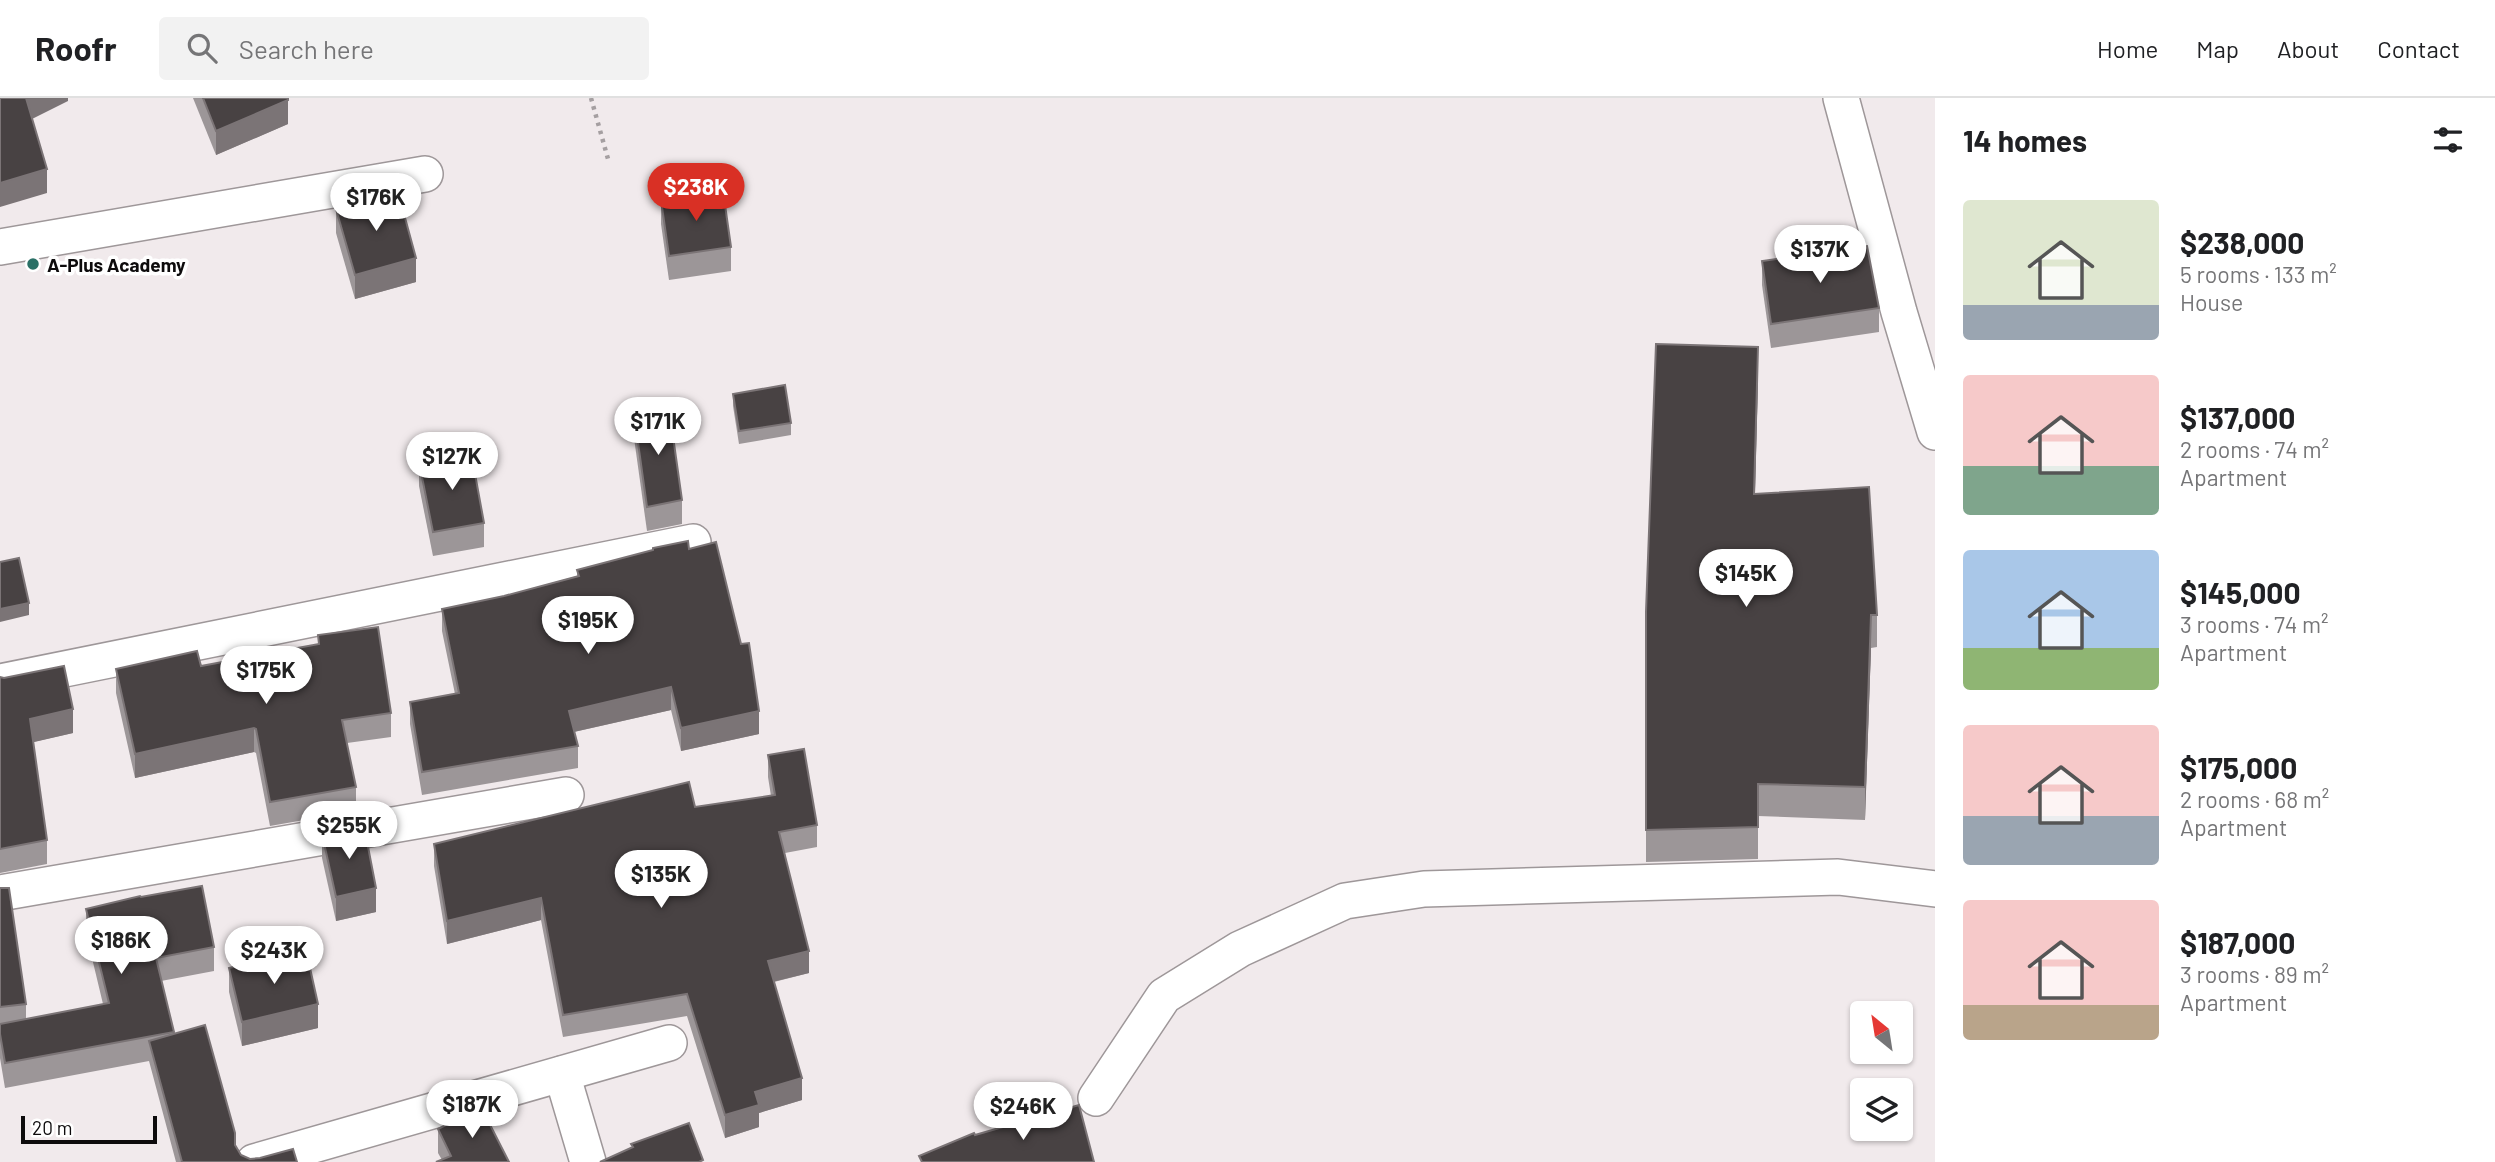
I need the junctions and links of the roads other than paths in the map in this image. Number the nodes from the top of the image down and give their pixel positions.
1 (1841, 98) edge
2 (425, 174) dead end
3 (0, 247) edge
4 (1935, 432) edge
5 (693, 542) dead end
6 (0, 682) edge
7 (566, 794) dead end
8 (1935, 889) edge
9 (0, 893) edge
10 (669, 1043) dead end
11 (562, 1074) junction
12 (1096, 1098) dead end
13 (254, 1162) edge
14 (588, 1162) edge

1 - 4 street
2 - 3 street
5 - 6 street
7 - 9 street
8 - 12 street
10 - 11 street
11 - 13 street
11 - 14 street

